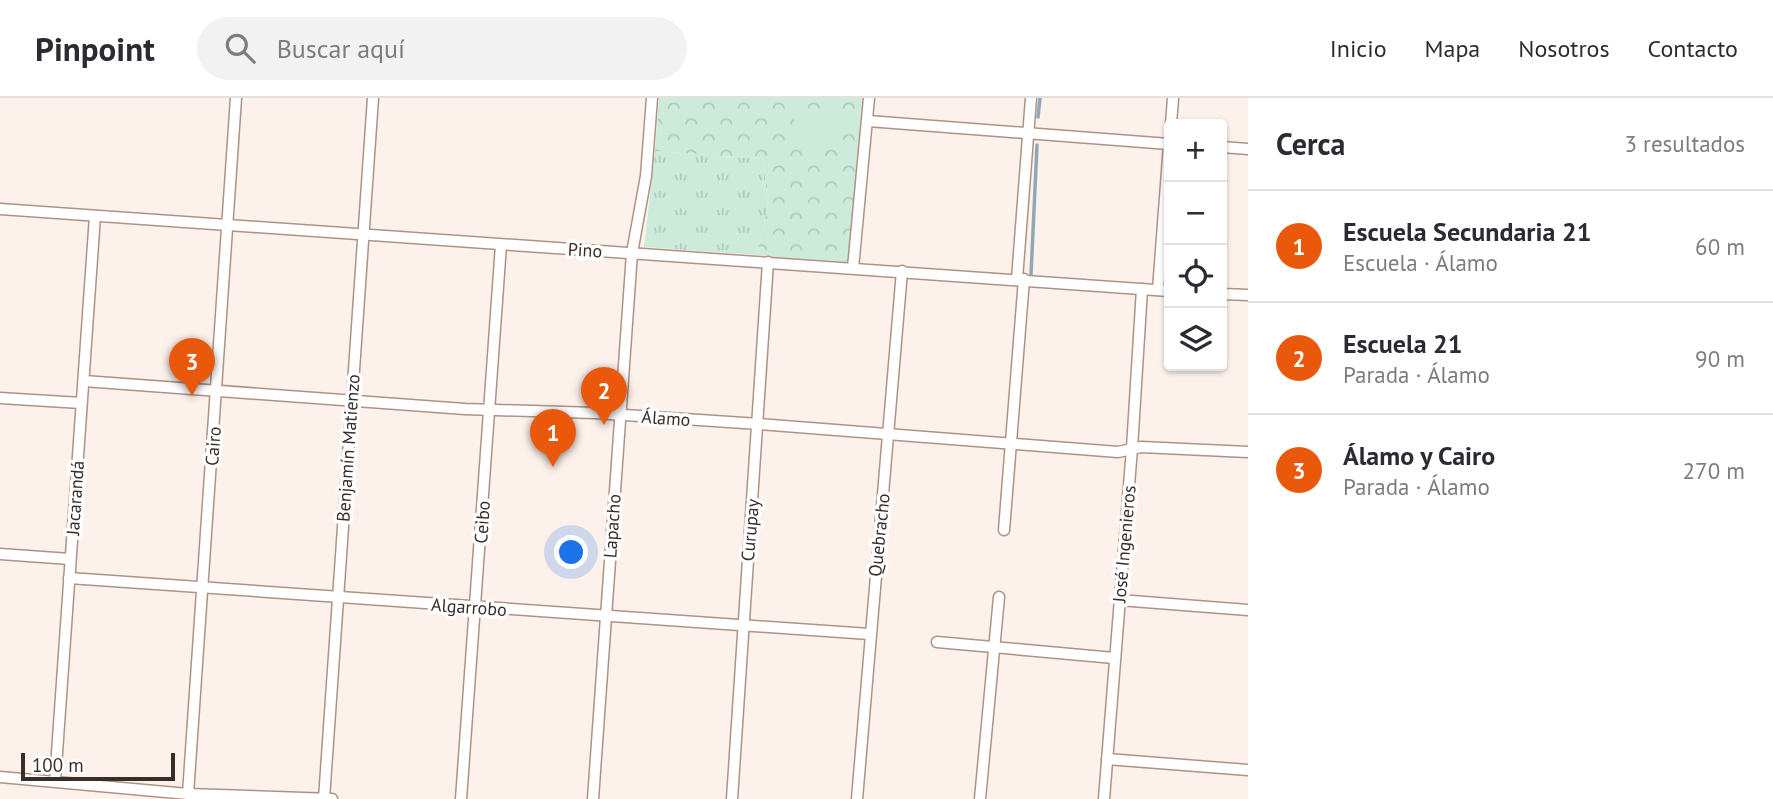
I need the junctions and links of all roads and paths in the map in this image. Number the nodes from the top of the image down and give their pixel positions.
1 (236, 98) edge
2 (373, 98) edge
3 (652, 98) edge
4 (869, 98) edge
5 (1031, 98) edge
6 (1173, 98) edge
7 (1171, 119) edge
8 (868, 121) junction
9 (1028, 132) junction
10 (1164, 145) edge
11 (1227, 147) edge
12 (1248, 149) edge
13 (1168, 182) edge
14 (0, 209) edge
15 (95, 216) junction
16 (227, 226) junction
17 (364, 235) junction
18 (501, 245) junction
19 (1166, 245) edge
20 (632, 253) junction
21 (768, 262) junction
22 (853, 268) junction
23 (902, 271) junction
24 (1021, 279) junction
25 (1142, 289) junction
26 (1164, 290) edge
27 (1227, 294) edge
28 (1248, 295) edge
29 (84, 381) junction
30 (217, 391) junction
31 (0, 398) edge
32 (351, 401) junction
33 (81, 403) junction
34 (489, 410) junction
35 (621, 415) junction
36 (759, 424) junction
37 (889, 435) junction
38 (1011, 444) junction
39 (1132, 448) junction
40 (1248, 452) edge
41 (1004, 530) dead end
42 (0, 554) edge
43 (70, 559) junction
44 (69, 578) junction
45 (202, 587) junction
46 (338, 597) junction
47 (999, 597) dead end
48 (1119, 600) junction
49 (477, 608) junction
50 (1248, 610) edge
51 (605, 617) junction
52 (742, 626) junction
53 (869, 634) junction
54 (937, 642) dead end
55 (994, 647) junction
56 (1114, 658) junction
57 (1107, 759) junction
58 (1248, 770) edge
59 (0, 777) edge
60 (55, 781) junction
61 (188, 794) junction
62 (324, 799) edge
63 (332, 799) edge
64 (461, 799) edge
65 (593, 799) edge
66 (732, 799) edge
67 (857, 799) edge
68 (980, 799) edge
69 (1104, 799) edge

1 - 16 street, Cairo
2 - 17 street, Benjamín Matienzo
3 - 20 street, Lapacho
4 - 8 street
5 - 9 street
6 - 7 street
8 - 9 street
8 - 22 street
9 - 10 street
9 - 24 street
11 - 12 street
13 - 19 street
14 - 15 street, Pino
15 - 16 street, Pino
15 - 29 street, Jacarandá
16 - 17 street, Pino
16 - 30 street, Cairo
17 - 18 street, Pino
17 - 32 street, Benjamín Matienzo
18 - 20 street, Pino
18 - 34 street, Ceibo
20 - 21 street, Pino
20 - 35 street, Lapacho
21 - 22 street, Pino
21 - 36 street, Curupay
22 - 23 street, Pino
23 - 24 street, Pino
23 - 37 street, Quebracho
24 - 25 street, Pino
24 - 38 street
25 - 26 street, Pino
25 - 39 street, José Ingenieros
27 - 28 street
29 - 30 street, Álamo
29 - 33 street, Jacarandá
30 - 32 street, Álamo
30 - 45 street, Cairo
31 - 33 street
32 - 34 street, Álamo
32 - 46 street, Benjamín Matienzo
33 - 43 street, Jacarandá
34 - 35 street, Álamo
34 - 49 street, Ceibo
35 - 36 street, Álamo
35 - 51 street, Lapacho
36 - 37 street, Álamo
36 - 52 street, Curupay
37 - 38 street, Álamo
37 - 53 street, Quebracho
38 - 39 street, Álamo
38 - 41 street
39 - 40 street, Álamo
39 - 48 street, José Ingenieros
42 - 43 street
43 - 44 street, Jacarandá
44 - 45 street, Algarrobo
44 - 60 street, Jacarandá
45 - 46 street, Algarrobo
45 - 61 street, Cairo
46 - 49 street, Algarrobo
46 - 62 street, Benjamín Matienzo
47 - 55 street
48 - 50 street
48 - 56 street, José Ingenieros
49 - 51 street, Algarrobo
49 - 64 street, Ceibo
51 - 52 street, Algarrobo
51 - 65 street, Lapacho
52 - 53 street, Algarrobo
52 - 66 street, Curupay
53 - 67 street, Quebracho
54 - 55 street
55 - 56 street
55 - 68 street
56 - 57 street, José Ingenieros
57 - 58 street
57 - 69 street, José Ingenieros
59 - 60 street
60 - 61 street
61 - 62 street
62 - 63 street

